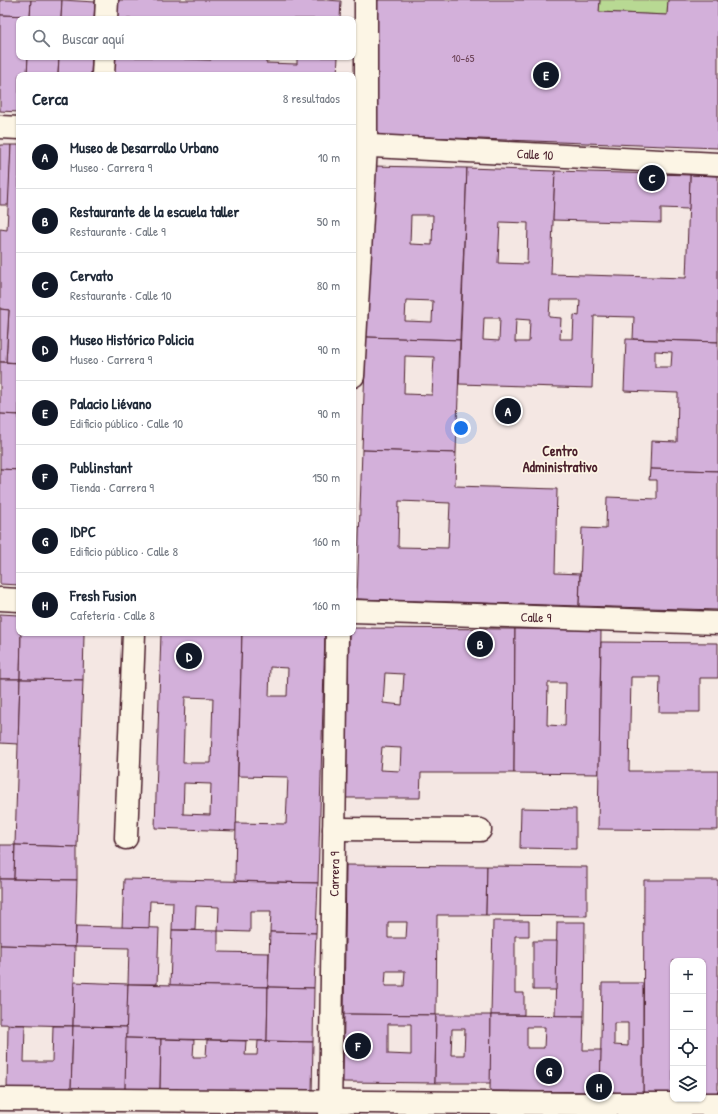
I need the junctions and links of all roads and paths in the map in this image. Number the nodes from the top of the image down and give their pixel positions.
1 (107, 0) edge
2 (366, 0) edge
3 (106, 16) edge
4 (104, 60) edge
5 (103, 72) edge
6 (0, 127) edge
7 (16, 128) edge
8 (359, 146) edge
9 (718, 164) edge
10 (356, 261) edge
11 (0, 599) edge
12 (16, 600) edge
13 (356, 611) edge
14 (718, 623) edge
15 (134, 636) edge
16 (337, 636) edge
17 (334, 829) junction
18 (480, 830) dead end
19 (126, 838) dead end
20 (0, 1099) edge
21 (718, 1104) edge
22 (331, 1108) edge
23 (590, 1109) edge

1 - 3 street
2 - 8 street
4 - 5 street
6 - 7 street
8 - 9 street, Calle 10
8 - 10 street
11 - 12 street
13 - 14 street, Calle 9
15 - 19 street
16 - 17 street, Carrera 9
17 - 18 street
17 - 22 street, Carrera 9
20 - 22 street
21 - 23 street
22 - 23 street

